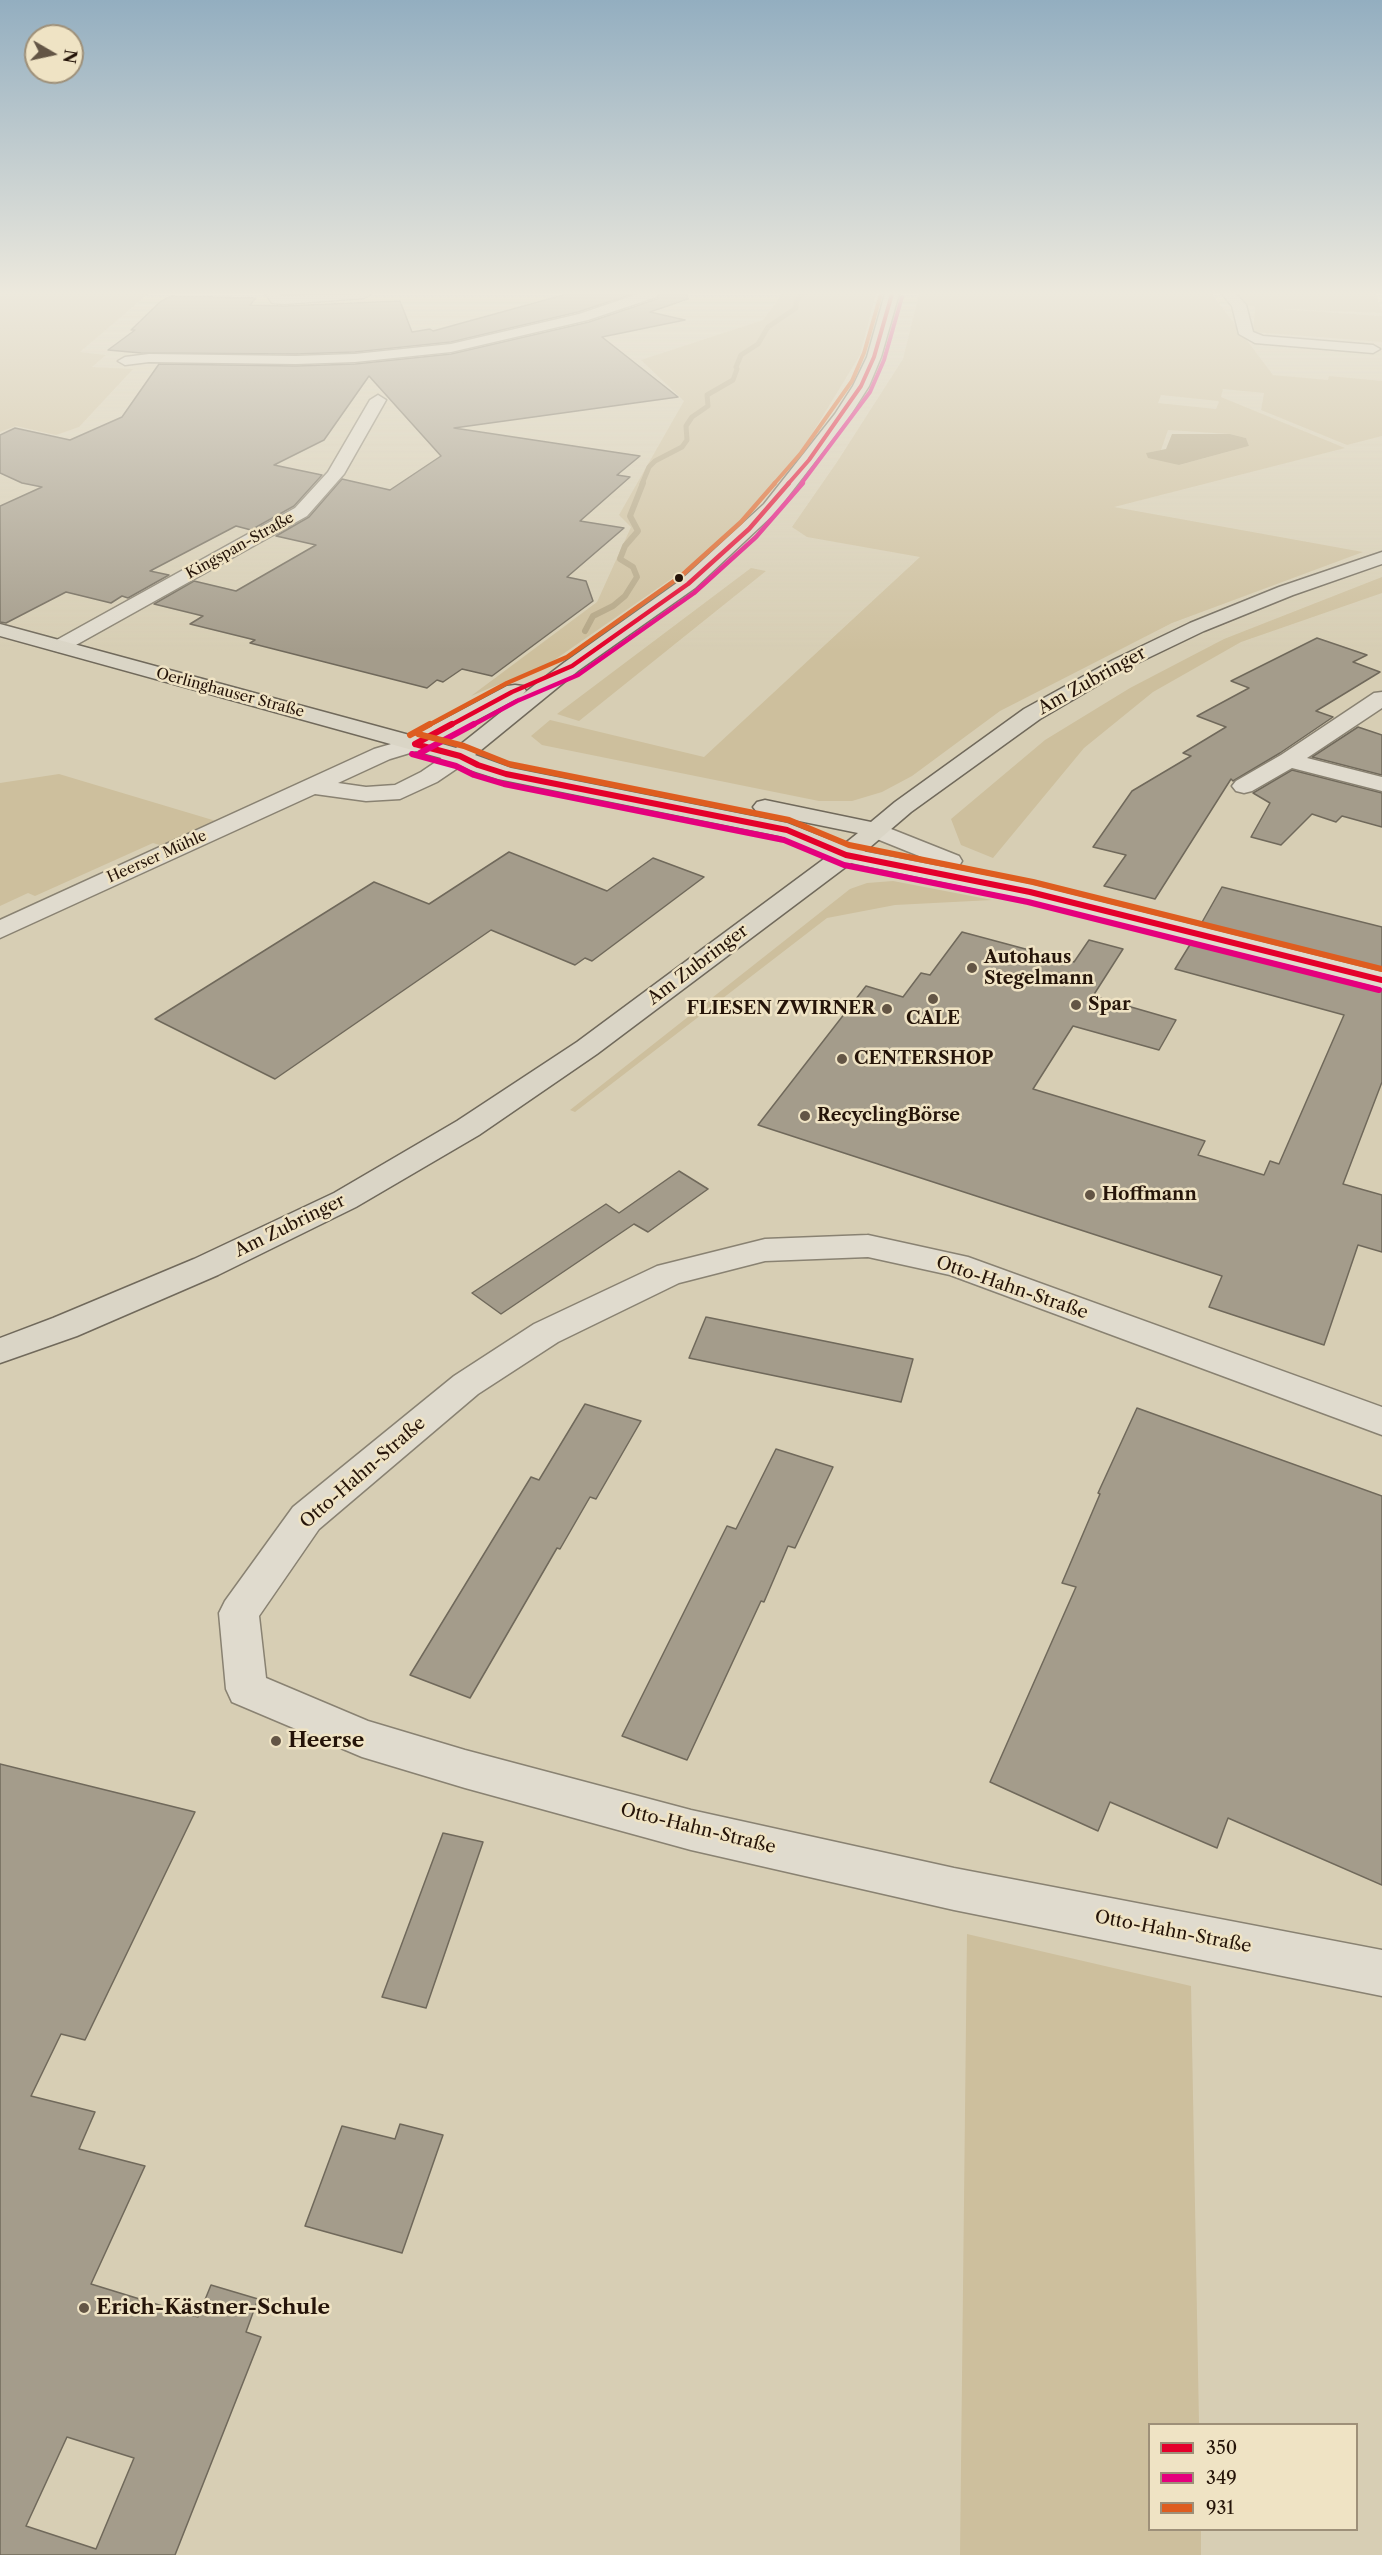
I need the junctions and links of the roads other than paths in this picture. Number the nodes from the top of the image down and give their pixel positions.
1 (370, 413) edge
2 (844, 413) edge
3 (1382, 558) edge
4 (0, 630) edge
5 (60, 646) junction
6 (572, 666) junction
7 (1382, 698) edge
8 (416, 744) junction
9 (460, 756) junction
10 (1289, 760) junction
11 (1382, 784) edge
12 (1244, 786) dead end
13 (316, 787) junction
14 (876, 830) junction
15 (846, 855) junction
16 (1030, 892) junction
17 (0, 930) edge
18 (1382, 980) edge
19 (0, 1351) edge
20 (1382, 1421) edge
21 (1382, 1973) edge

1 - 5 street, Kingspan-Straße
2 - 6 main road
3 - 14 main road, Am Zubringer
4 - 5 main road, Oerlinghauser Straße
5 - 8 main road, Oerlinghauser Straße
6 - 8 main road
6 - 9 main road
7 - 10 street
8 - 9 main road, Oerlinghauser Straße
8 - 13 street, Heerser Mühle
9 - 13 street
9 - 14 main road, Oerlinghauser Straße
9 - 15 main road, Oerlinghauser Straße
10 - 11 street
10 - 12 street
13 - 17 street, Heerser Mühle
14 - 15 main road, Am Zubringer
14 - 16 street, Oerlinghauser Straße
15 - 16 street, Oerlinghauser Straße
15 - 19 main road, Am Zubringer
16 - 18 street, Oerlinghauser Straße
20 - 21 street, Otto-Hahn-Straße

